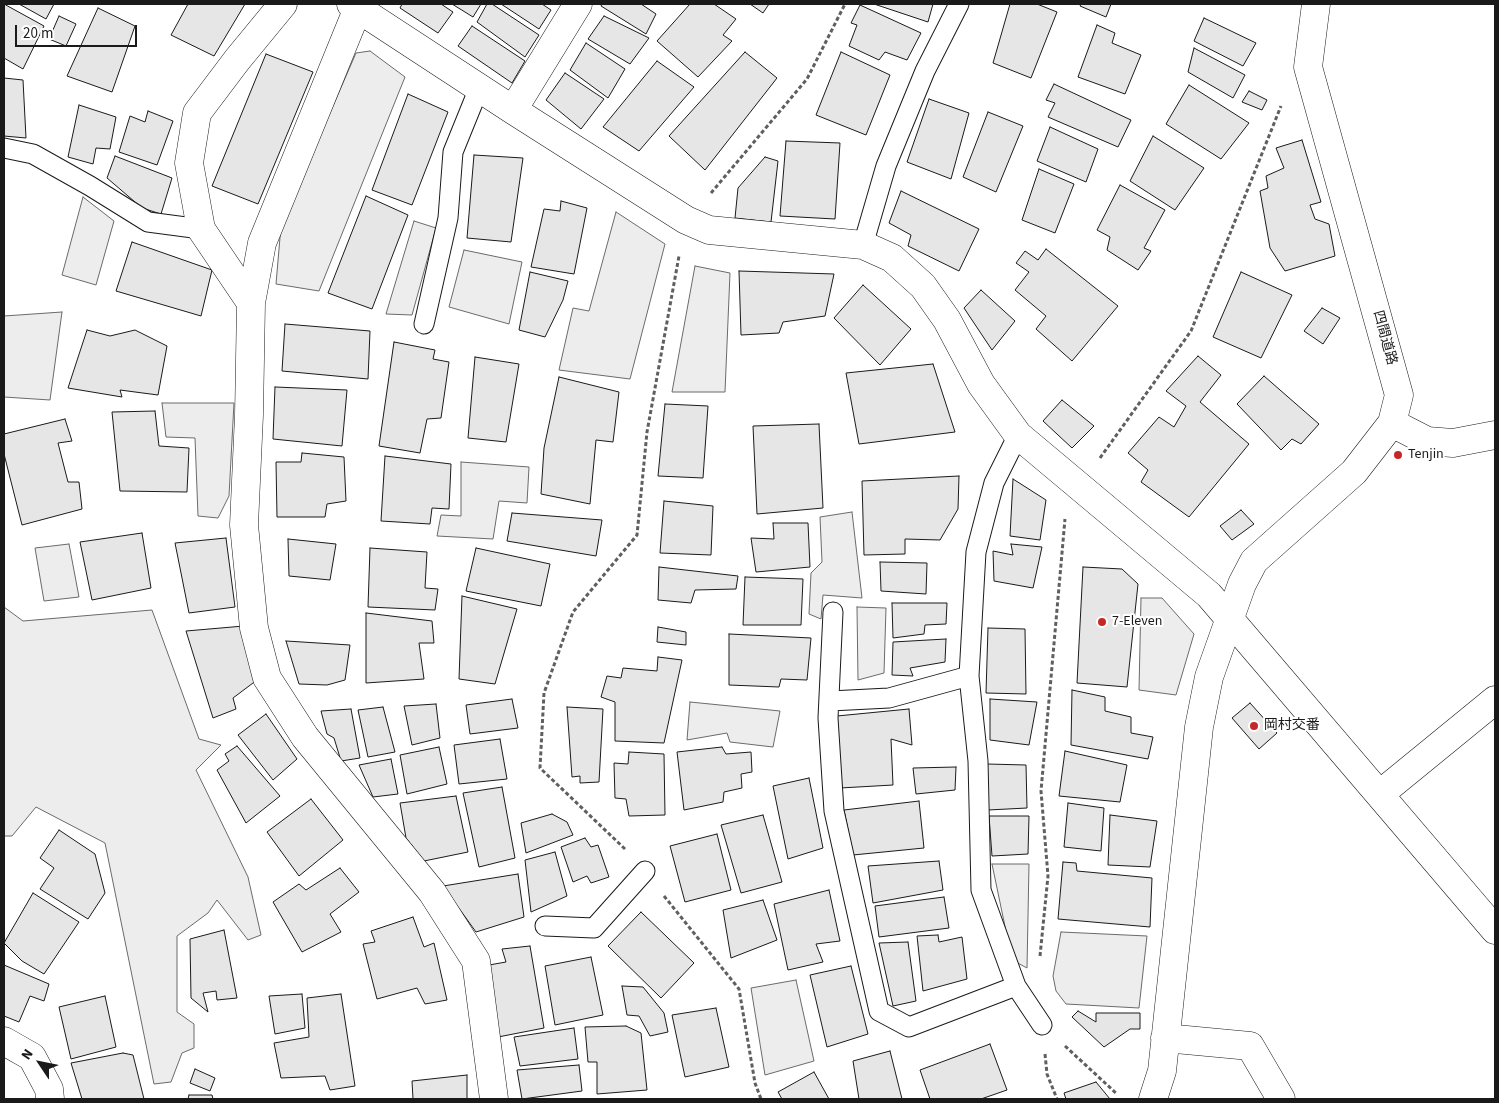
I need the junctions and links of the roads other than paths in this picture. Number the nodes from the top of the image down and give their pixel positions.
1 (283, 4) edge
2 (578, 4) edge
3 (959, 4) edge
4 (1316, 4) edge
5 (357, 5) edge
6 (479, 88) junction
7 (513, 110) junction
8 (4, 148) edge
9 (201, 229) junction
10 (863, 244) junction
11 (251, 303) junction
12 (424, 324) dead end
13 (1392, 423) junction
14 (1018, 435) junction
15 (1495, 435) edge
16 (833, 612) dead end
17 (1230, 618) junction
18 (969, 676) junction
19 (830, 700) junction
20 (1495, 700) edge
21 (1380, 794) junction
22 (645, 871) road end
23 (544, 926) dead end
24 (1495, 930) edge
25 (1016, 986) junction
26 (1042, 1025) road end
27 (1165, 1038) junction
28 (4, 1041) edge
29 (50, 1099) edge
30 (494, 1099) edge
31 (1153, 1099) edge
32 (1281, 1099) edge

1 - 9 street
2 - 7 street
3 - 10 lane
4 - 13 street, 四間道路
5 - 6 street
5 - 11 street
6 - 7 street
6 - 12 lane
7 - 10 street
8 - 9 lane
9 - 11 street
10 - 14 street
11 - 30 street
13 - 15 street
13 - 17 street, 四間道路
14 - 17 street
14 - 18 lane
16 - 19 lane
17 - 21 street
17 - 27 street, 四間道路
18 - 19 lane
18 - 25 lane
19 - 25 lane
20 - 21 street
21 - 24 street
22 - 23 lane
25 - 26 lane
27 - 31 street, 四間道路
27 - 32 street
28 - 29 street

